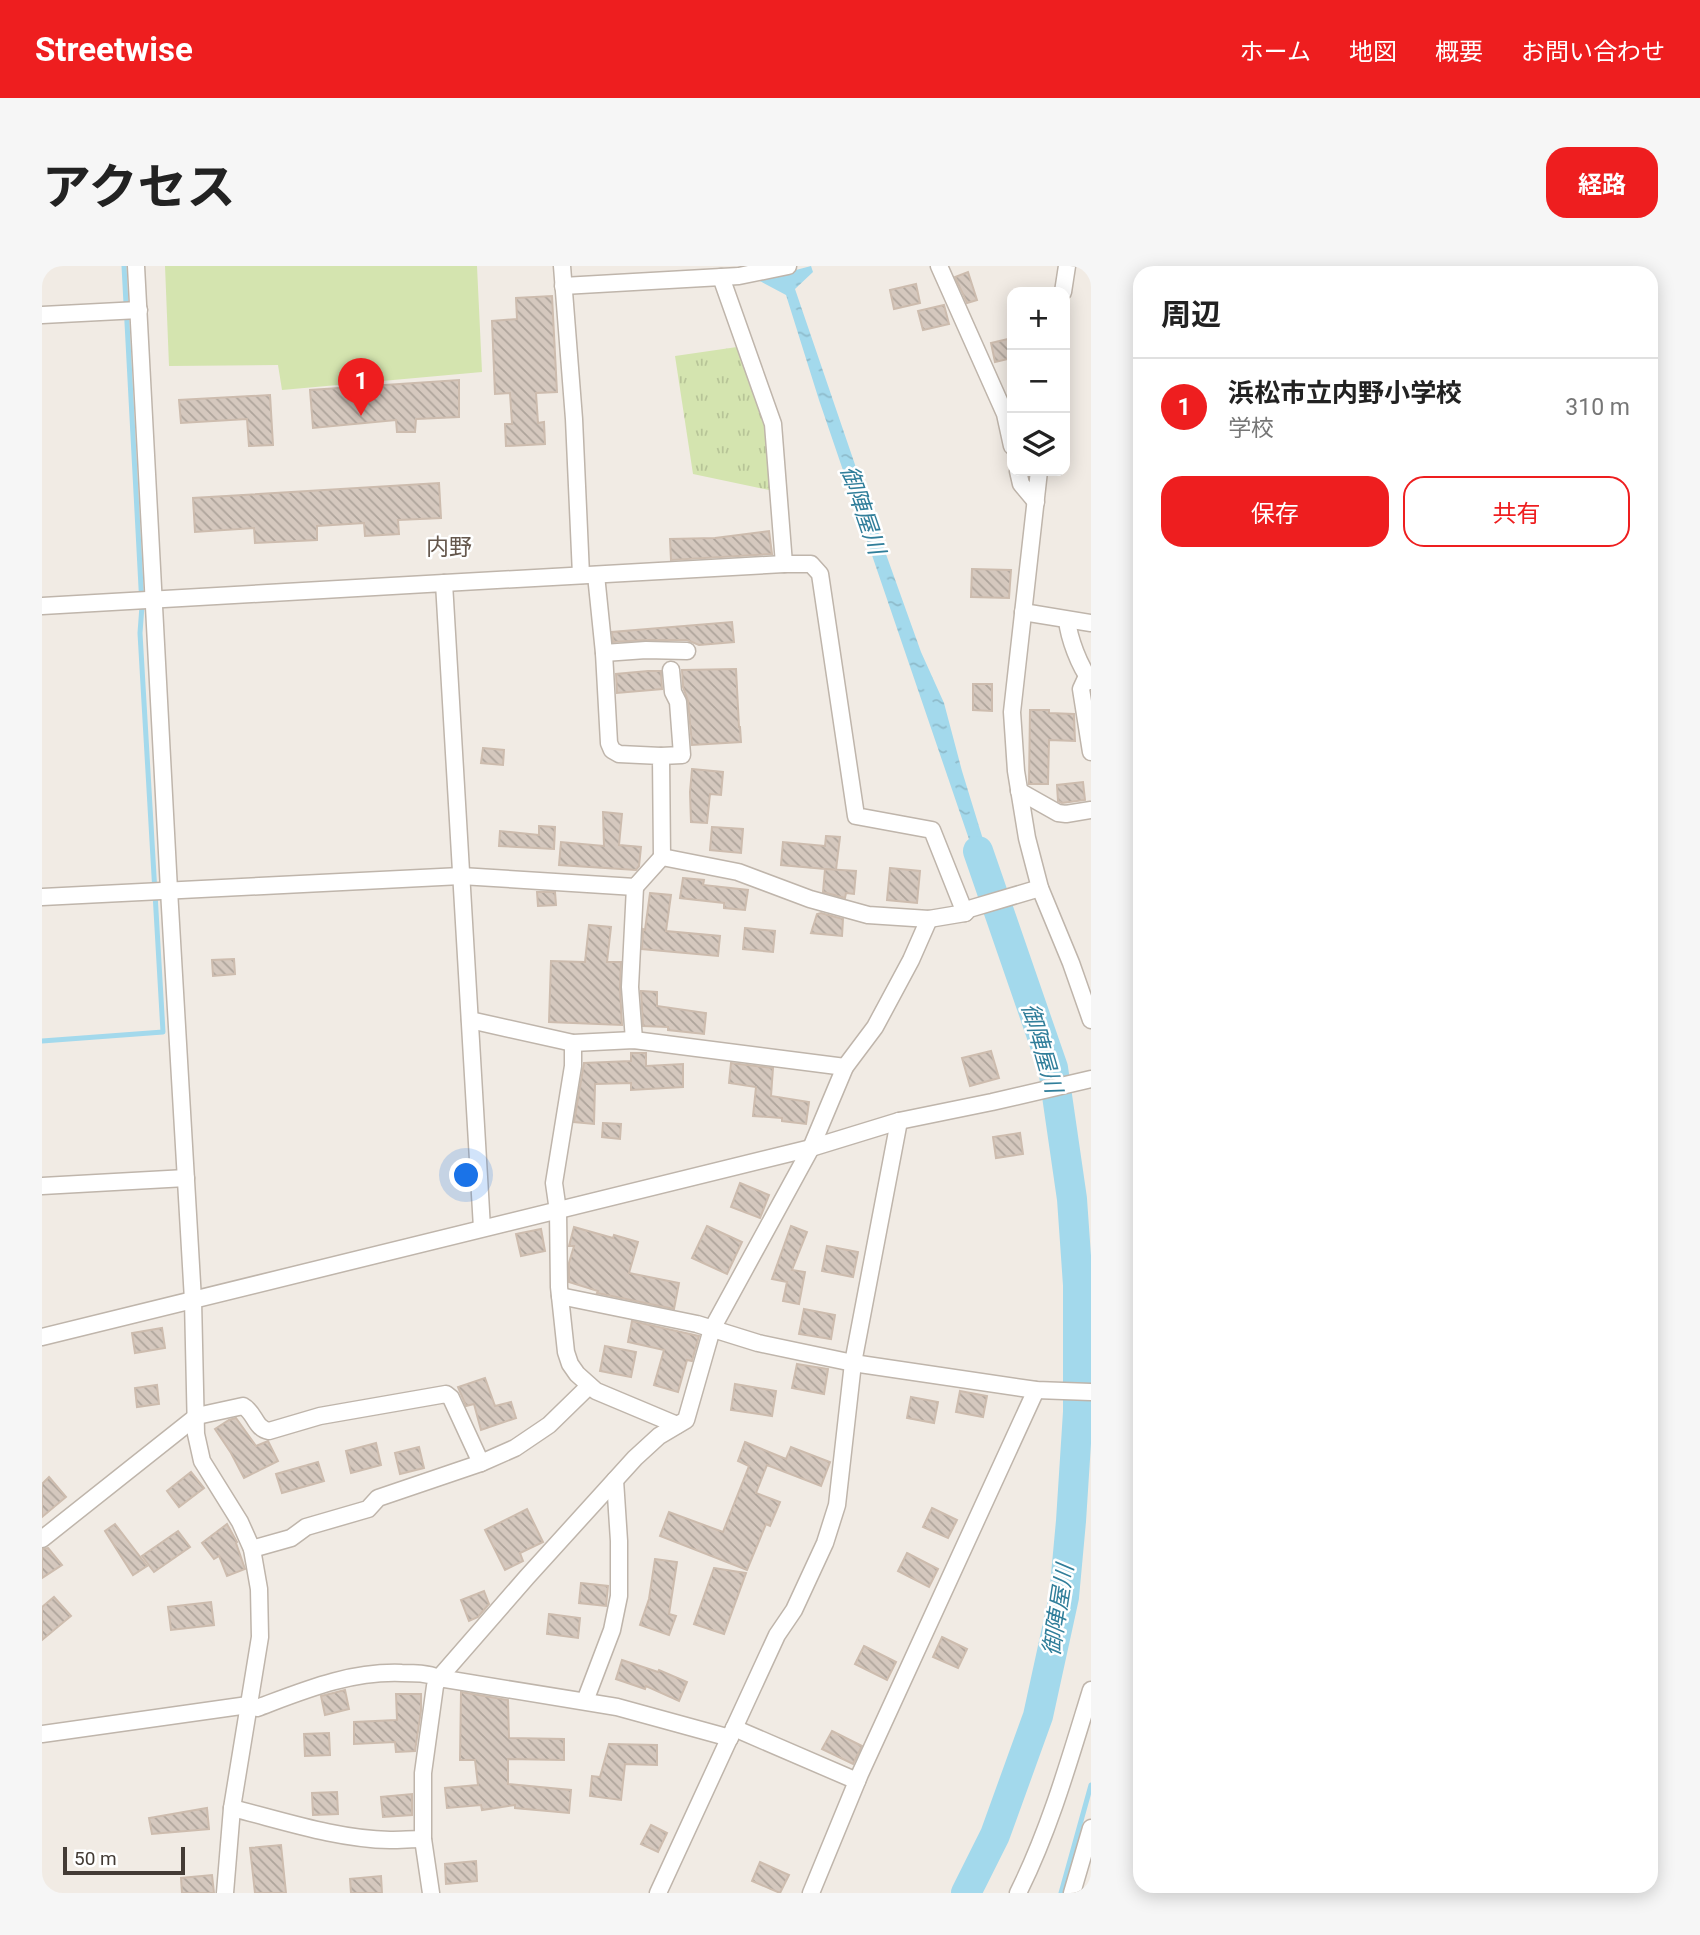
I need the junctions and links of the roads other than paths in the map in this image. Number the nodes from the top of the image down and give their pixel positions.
1 (136, 266) edge
2 (562, 266) edge
3 (788, 266) edge
4 (939, 266) edge
5 (1067, 266) edge
6 (721, 277) junction
7 (563, 286) junction
8 (1064, 287) edge
9 (131, 310) junction
10 (42, 315) edge
11 (1007, 423) edge
12 (1019, 476) edge
13 (1039, 476) edge
14 (1036, 502) junction
15 (784, 564) junction
16 (588, 575) junction
17 (444, 583) junction
18 (145, 600) junction
19 (42, 606) edge
20 (1023, 612) junction
21 (1068, 620) junction
22 (1091, 623) edge
23 (687, 651) dead end
24 (604, 653) junction
25 (671, 670) dead end
26 (1089, 678) edge
27 (1091, 752) edge
28 (661, 756) junction
29 (1020, 791) junction
30 (1091, 810) edge
31 (662, 857) junction
32 (461, 876) junction
33 (635, 887) junction
34 (1034, 890) junction
35 (161, 891) junction
36 (42, 897) edge
37 (967, 911) junction
38 (929, 919) junction
39 (470, 1020) junction
40 (1091, 1020) edge
41 (634, 1040) junction
42 (573, 1043) junction
43 (845, 1067) junction
44 (1089, 1080) edge
45 (900, 1121) junction
46 (811, 1147) junction
47 (186, 1178) junction
48 (42, 1186) edge
49 (558, 1210) junction
50 (482, 1228) junction
51 (560, 1296) junction
52 (193, 1300) junction
53 (712, 1329) junction
54 (42, 1337) edge
55 (853, 1363) junction
56 (589, 1386) junction
57 (1044, 1391) junction
58 (1091, 1392) edge
59 (197, 1416) junction
60 (677, 1425) junction
61 (481, 1463) junction
62 (615, 1480) junction
63 (42, 1539) edge
64 (252, 1549) junction
65 (439, 1678) junction
66 (1091, 1690) edge
67 (585, 1701) junction
68 (248, 1705) junction
69 (732, 1733) junction
70 (42, 1734) edge
71 (857, 1781) junction
72 (232, 1808) junction
73 (1091, 1828) edge
74 (423, 1839) junction
75 (225, 1893) edge
76 (430, 1893) edge
77 (658, 1893) edge
78 (811, 1893) edge
79 (1018, 1893) edge
80 (1072, 1893) edge

1 - 9 street
2 - 7 street
3 - 6 street
4 - 11 street
5 - 8 street
6 - 7 street
6 - 15 street
7 - 16 street
9 - 10 street
9 - 18 street
12 - 14 street
13 - 14 street
14 - 20 street
15 - 16 street
15 - 37 street
16 - 17 street
16 - 24 street
17 - 18 street
17 - 32 street
18 - 19 street
18 - 35 street
20 - 21 street
20 - 29 street
21 - 22 street
21 - 26 street
23 - 24 street
24 - 28 street
25 - 28 street
26 - 27 street
28 - 31 street
29 - 30 street
29 - 34 street
31 - 33 street
31 - 38 street
32 - 33 street
32 - 35 street
32 - 39 street
33 - 41 street
34 - 37 street
34 - 40 street
35 - 36 street
35 - 47 street
37 - 38 street
38 - 43 street
39 - 42 street
39 - 50 street
41 - 42 street
41 - 43 street
42 - 49 street
43 - 46 street
44 - 45 street
45 - 46 street
45 - 55 street
46 - 49 street
46 - 53 street
47 - 48 street
47 - 52 street
49 - 50 street
49 - 51 street
50 - 52 street
51 - 53 street
51 - 56 street
52 - 54 street
52 - 59 street
53 - 55 street
53 - 60 street
55 - 57 street
55 - 69 street
56 - 60 street
56 - 61 street
57 - 58 street
57 - 71 street
59 - 61 street
59 - 63 street
59 - 64 street
60 - 62 street
61 - 64 street
62 - 65 street
62 - 67 street
64 - 68 street
65 - 67 street
65 - 68 street
65 - 74 street
66 - 79 street
67 - 69 street
68 - 70 street
68 - 72 street
69 - 71 street
69 - 77 street
71 - 78 street
72 - 74 street
72 - 75 street
73 - 80 street
74 - 76 street

